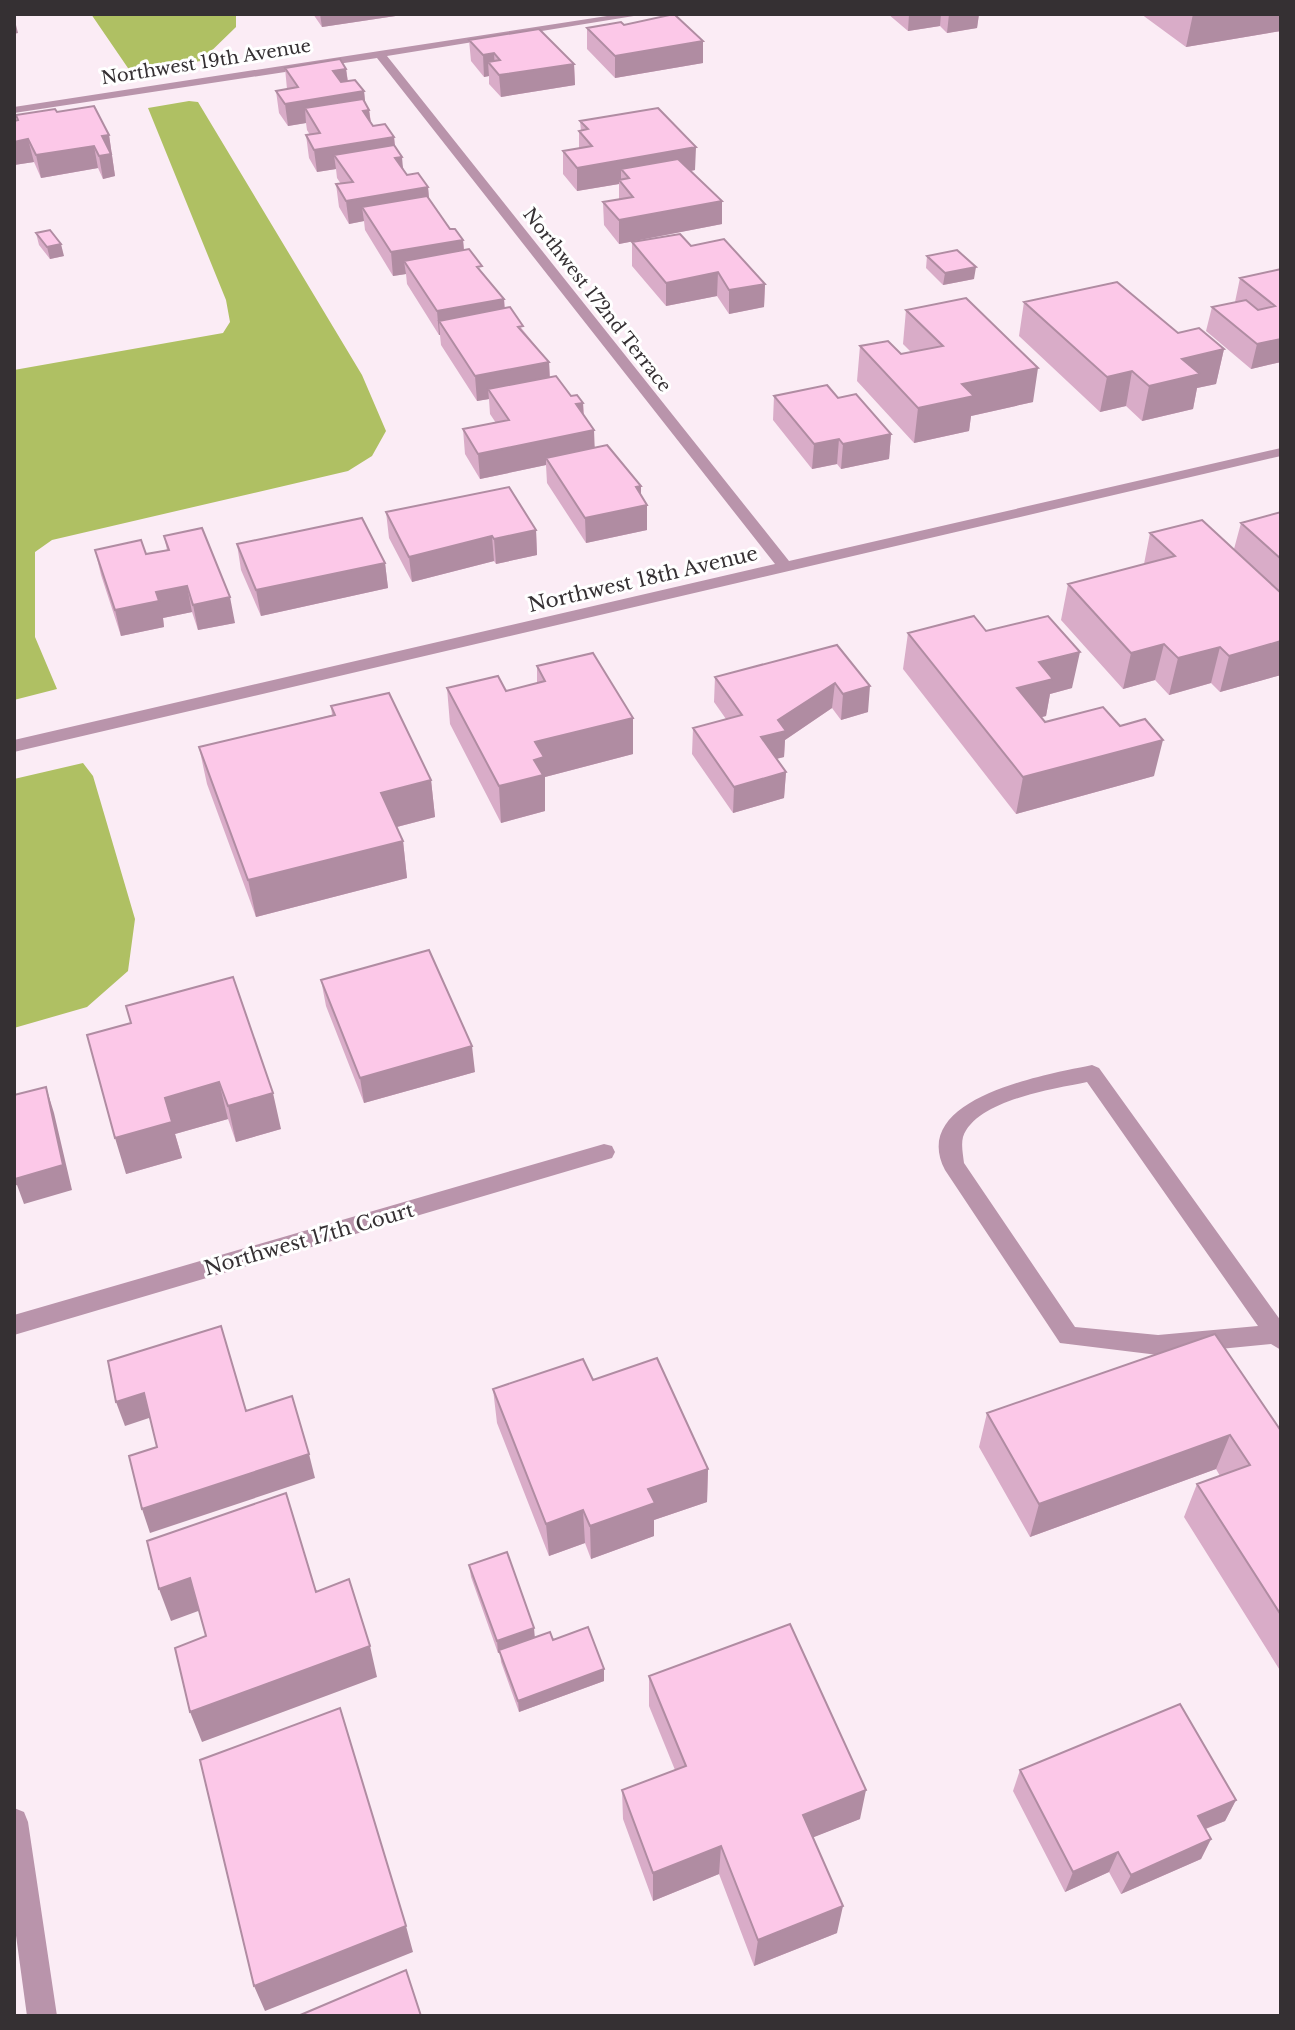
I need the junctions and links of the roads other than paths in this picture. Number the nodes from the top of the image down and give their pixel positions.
1 (641, 14) edge
2 (380, 54) junction
3 (14, 110) edge
4 (1281, 452) edge
5 (787, 569) junction
6 (14, 746) edge
7 (604, 1152) dead end
8 (14, 1325) edge
9 (1279, 1337) edge
10 (14, 1822) edge
11 (42, 2016) edge

1 - 2 street, Northwest 19th Avenue
2 - 3 street, Northwest 19th Avenue
2 - 5 street, Northwest 172nd Terrace
4 - 5 street, Northwest 18th Avenue
5 - 6 street, Northwest 18th Avenue
7 - 8 street, Northwest 17th Court
9 - 9 street
10 - 11 street

